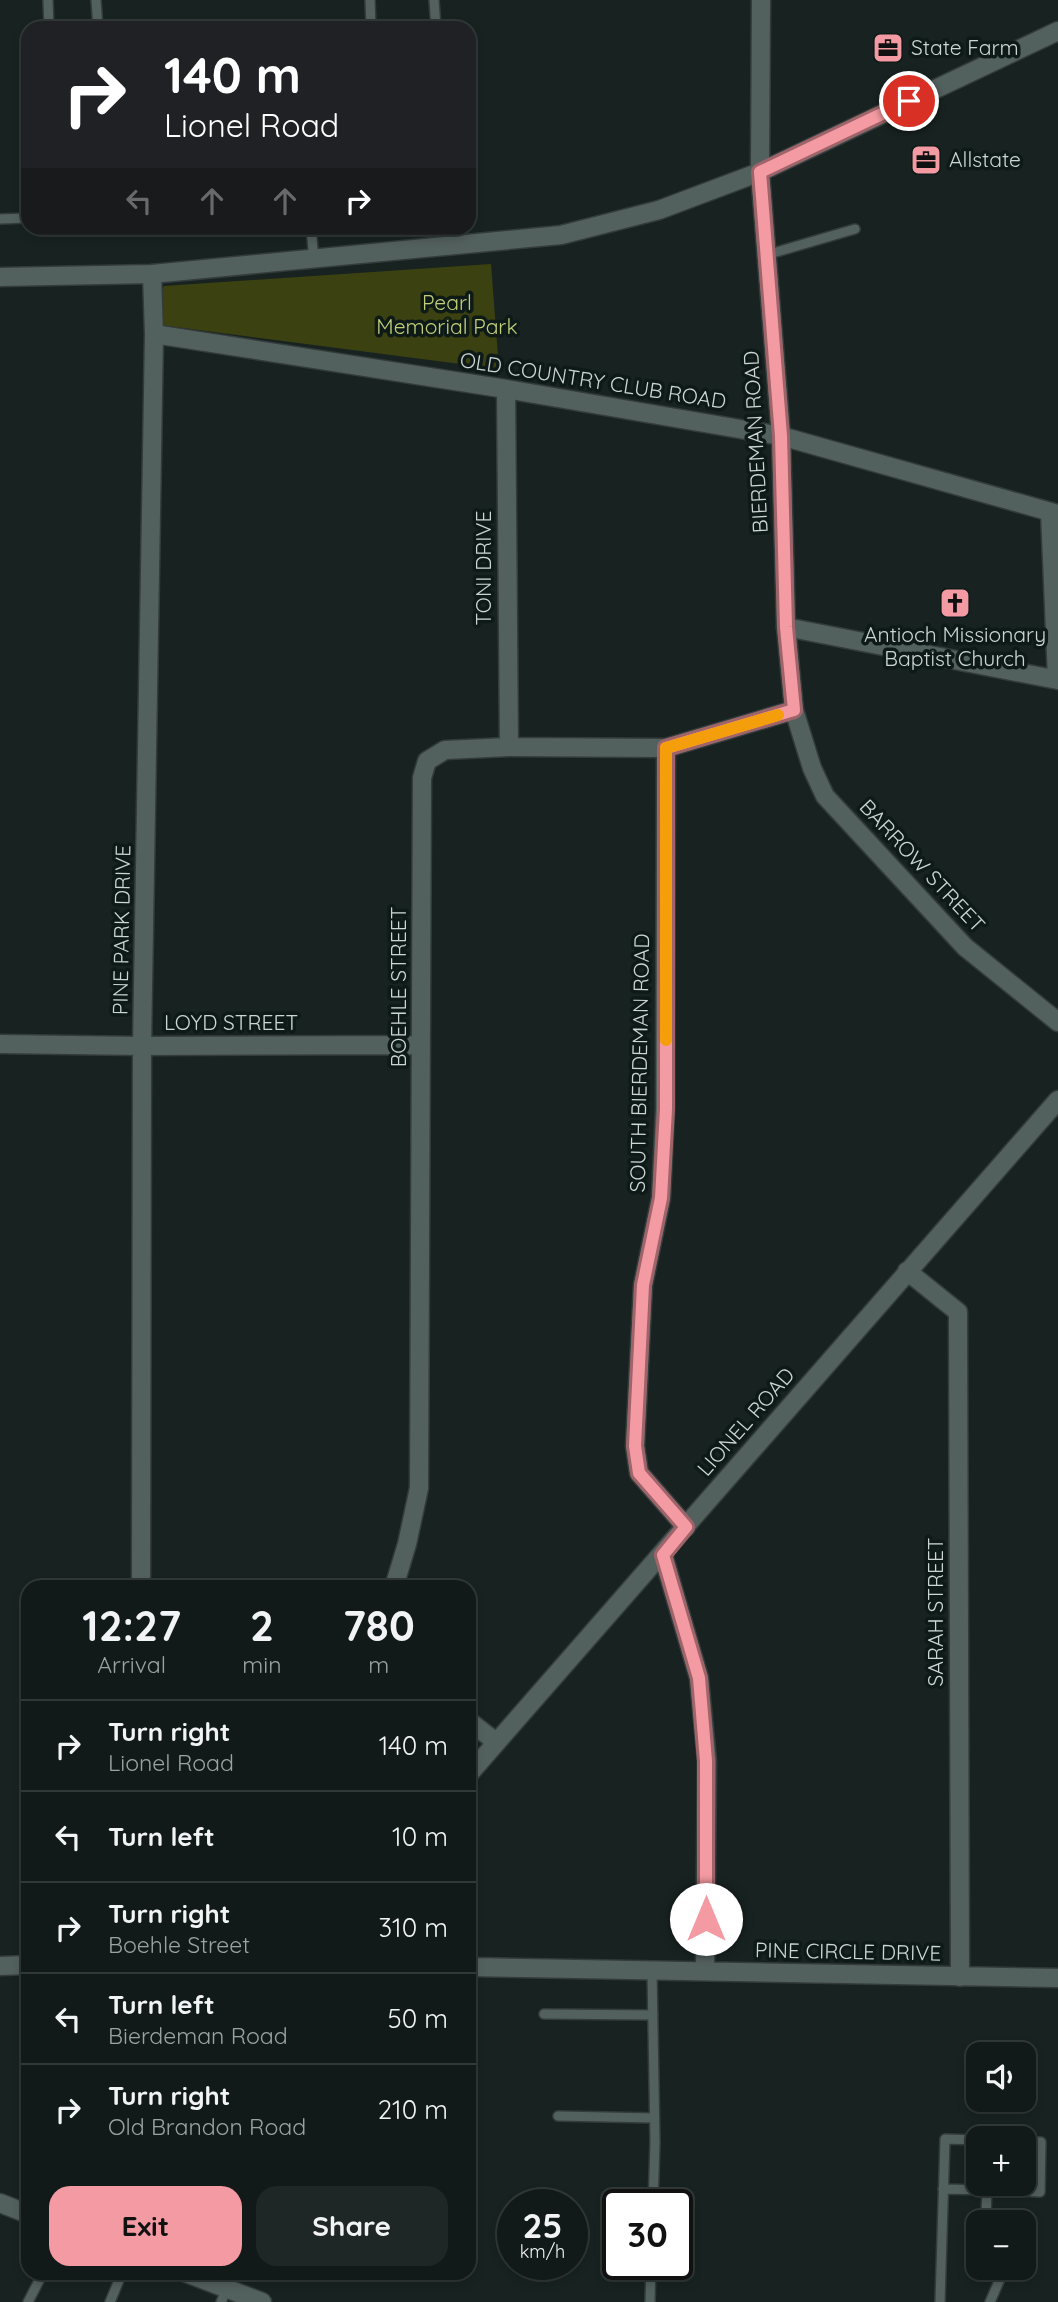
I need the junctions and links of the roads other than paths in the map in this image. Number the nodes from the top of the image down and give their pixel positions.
1 (48, 0) edge
2 (96, 0) edge
3 (370, 0) edge
4 (434, 0) edge
5 (761, 0) edge
6 (49, 21) edge
7 (98, 21) edge
8 (371, 21) edge
9 (436, 21) edge
10 (1058, 31) edge
11 (760, 172) junction
12 (21, 218) edge
13 (0, 219) edge
14 (855, 229) dead end
15 (312, 235) edge
16 (448, 235) edge
17 (449, 247) junction
18 (766, 255) junction
19 (314, 260) junction
20 (152, 274) junction
21 (0, 277) edge
22 (154, 334) junction
23 (506, 389) junction
24 (781, 436) junction
25 (1054, 513) edge
26 (786, 627) junction
27 (1058, 680) edge
28 (794, 710) junction
29 (509, 747) junction
30 (666, 748) junction
31 (1058, 1022) edge
32 (0, 1044) edge
33 (421, 1045) junction
34 (142, 1046) junction
35 (1058, 1100) edge
36 (907, 1271) junction
37 (686, 1527) junction
38 (663, 1555) junction
39 (141, 1580) edge
40 (396, 1580) edge
41 (476, 1726) edge
42 (496, 1742) junction
43 (476, 1766) edge
44 (21, 1965) edge
45 (0, 1966) edge
46 (476, 1967) edge
47 (652, 1970) junction
48 (705, 1971) junction
49 (960, 1977) junction
50 (1058, 1978) edge
51 (544, 2014) dead end
52 (653, 2015) junction
53 (558, 2116) dead end
54 (654, 2118) junction
55 (966, 2140) edge
56 (1036, 2142) edge
57 (653, 2189) edge
58 (943, 2189) junction
59 (966, 2190) edge
60 (1036, 2192) edge
61 (0, 2203) edge
62 (21, 2211) edge
63 (39, 2280) edge
64 (119, 2280) edge
65 (198, 2280) edge
66 (651, 2280) edge
67 (1000, 2280) edge
68 (224, 2295) edge
69 (28, 2302) edge
70 (110, 2302) edge
71 (262, 2302) edge
72 (650, 2302) edge
73 (940, 2302) edge
74 (990, 2302) edge

1 - 6 lane
2 - 7 lane
3 - 8 lane
4 - 9 lane
5 - 11 street, BIERDEMAN ROAD
10 - 11 street
11 - 17 street
11 - 18 street, BIERDEMAN ROAD
12 - 13 lane
14 - 18 lane
15 - 19 lane
16 - 17 lane
17 - 19 street
18 - 24 street, BIERDEMAN ROAD
19 - 20 street
20 - 21 street
20 - 22 street, PINE PARK DRIVE
22 - 23 street, OLD COUNTRY CLUB ROAD
22 - 34 street, PINE PARK DRIVE
23 - 24 street, OLD COUNTRY CLUB ROAD
23 - 29 street, TONI DRIVE
24 - 25 street, OLD COUNTRY CLUB ROAD
24 - 26 street, BIERDEMAN ROAD
25 - 27 street
26 - 27 street
26 - 28 street, BIERDEMAN ROAD
28 - 30 street, BOEHLE STREET
28 - 31 street, BARROW STREET
29 - 30 street, BOEHLE STREET
29 - 33 street, BOEHLE STREET
30 - 37 street, SOUTH BIERDEMAN ROAD
32 - 34 street, LOYD STREET
33 - 34 street, LOYD STREET
33 - 40 street, BOEHLE STREET
34 - 39 street, PINE PARK DRIVE
35 - 36 street, LIONEL ROAD
36 - 37 street, LIONEL ROAD
36 - 49 street, SARAH STREET
37 - 38 street, LIONEL ROAD
38 - 42 street, LIONEL ROAD
38 - 48 street
41 - 42 street
42 - 43 street, LIONEL ROAD
44 - 45 street
46 - 47 street, PINE CIRCLE DRIVE
47 - 48 street, PINE CIRCLE DRIVE
47 - 52 lane
48 - 49 street, PINE CIRCLE DRIVE
49 - 50 street, PINE CIRCLE DRIVE
51 - 52 lane
52 - 54 lane
53 - 54 lane
54 - 57 lane
55 - 58 lane
56 - 60 lane
58 - 59 lane
58 - 73 lane
61 - 62 street
63 - 69 lane
64 - 70 lane
65 - 68 street
66 - 72 lane
67 - 74 lane
68 - 71 street

